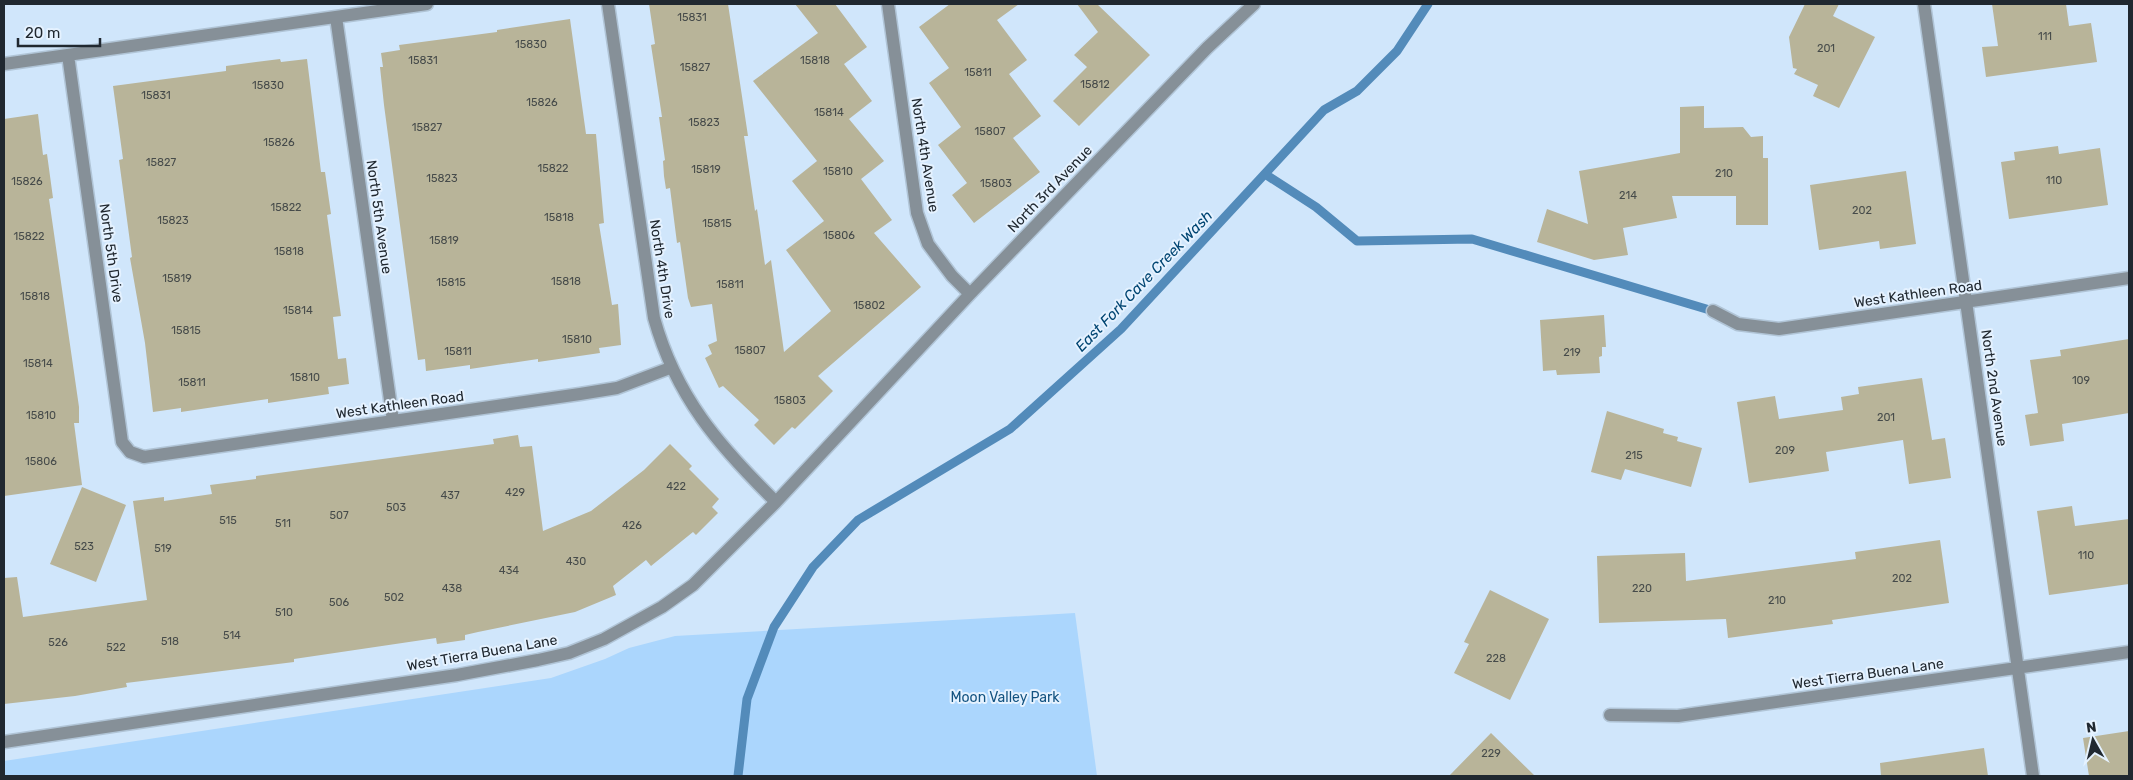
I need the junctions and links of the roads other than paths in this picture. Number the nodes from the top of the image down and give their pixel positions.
1 (427, 4) edge
2 (608, 4) edge
3 (888, 4) edge
4 (1254, 4) edge
5 (1924, 4) edge
6 (336, 17) junction
7 (68, 55) junction
8 (4, 64) edge
9 (2129, 278) edge
10 (970, 294) junction
11 (1966, 302) junction
12 (1713, 311) dead end
13 (670, 368) junction
14 (872, 399) joint
15 (393, 421) junction
16 (130, 452) joint
17 (776, 502) junction
18 (2129, 652) edge
19 (2018, 668) junction
20 (1610, 715) dead end
21 (4, 742) edge
22 (2033, 776) edge

1 - 6 street
2 - 13 street, North 4th Drive
3 - 10 street, North 4th Avenue
4 - 10 street, North 3rd Avenue
5 - 11 street, North 2nd Avenue
6 - 7 street
6 - 15 street, North 5th Avenue
7 - 8 street
7 - 16 street, North 5th Drive
9 - 11 street, West Kathleen Road
10 - 14 street, North 3rd Avenue
11 - 12 street, West Kathleen Road
11 - 19 street, North 2nd Avenue
13 - 15 street, West Kathleen Road
13 - 17 street, North 4th Drive
14 - 17 street, West Tierra Buena Lane
15 - 16 street, West Kathleen Road
17 - 21 street, West Tierra Buena Lane
18 - 19 street, West Tierra Buena Lane
19 - 20 street, West Tierra Buena Lane
19 - 22 street, North 2nd Avenue

